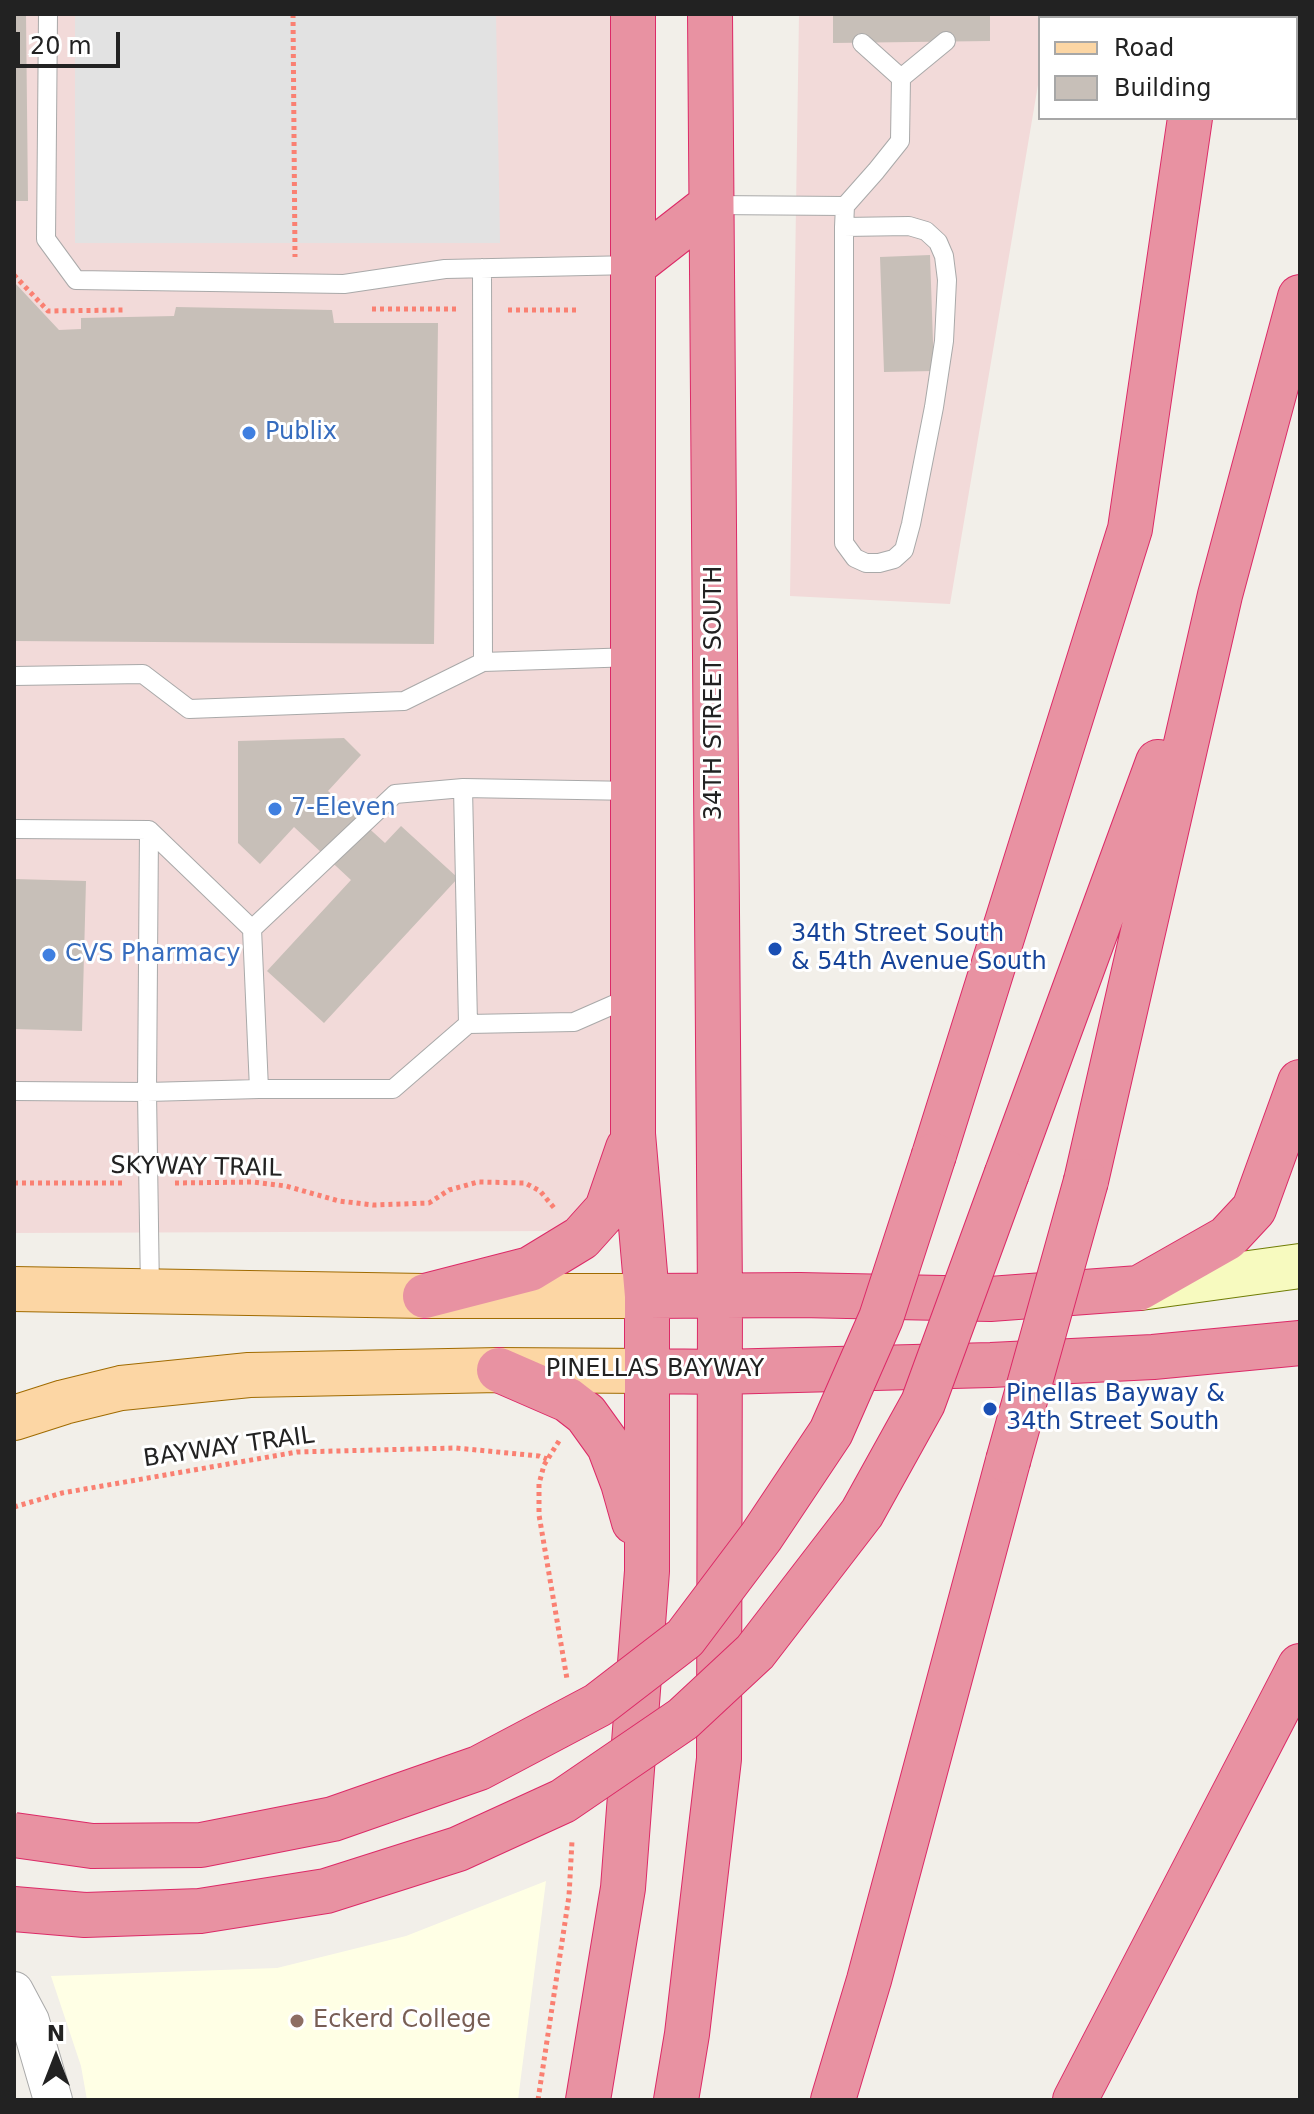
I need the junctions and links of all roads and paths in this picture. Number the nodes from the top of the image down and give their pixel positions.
1 (48, 14) edge
2 (293, 14) edge
3 (633, 14) edge
4 (710, 14) edge
5 (946, 41) dead end
6 (862, 43) dead end
7 (901, 78) junction
8 (1190, 120) edge
9 (711, 205) junction
10 (845, 206) junction
11 (844, 227) junction
12 (295, 263) dead end
13 (634, 265) junction
14 (482, 268) junction
15 (1300, 297) edge
16 (1220, 595) junction
17 (634, 657) junction
18 (483, 662) junction
19 (14, 676) edge
20 (463, 788) junction
21 (634, 791) junction
22 (14, 829) edge
23 (149, 830) junction
24 (252, 929) junction
25 (633, 997) junction
26 (468, 1024) junction
27 (1300, 1082) edge
28 (259, 1089) junction
29 (14, 1091) edge
30 (147, 1092) junction
31 (633, 1134) junction
32 (14, 1183) edge
33 (149, 1183) junction
34 (581, 1238) junction
35 (1300, 1266) edge
36 (1139, 1288) junction
37 (14, 1289) edge
38 (150, 1292) junction
39 (425, 1296) junction
40 (647, 1296) junction
41 (720, 1296) junction
42 (1300, 1343) edge
43 (499, 1370) junction
44 (648, 1371) junction
45 (720, 1372) junction
46 (14, 1418) edge
47 (547, 1459) dead end
48 (14, 1507) edge
49 (647, 1571) junction
50 (1300, 1666) edge
51 (14, 1835) edge
52 (14, 1909) edge
53 (869, 1980) junction
54 (14, 1991) edge
55 (53, 2100) edge
56 (588, 2100) edge
57 (676, 2100) edge
58 (833, 2100) edge
59 (857, 2100) edge
60 (1075, 2100) edge

1 - 14 lane
2 - 12 path
3 - 13 highway
4 - 9 highway, 34TH STREET SOUTH
5 - 7 lane
6 - 7 lane
7 - 10 lane
8 - 51 highway, bridge
9 - 10 lane
9 - 13 highway
9 - 41 highway, 34TH STREET SOUTH
10 - 11 lane
11 - 11 lane
13 - 14 lane
13 - 17 highway
14 - 18 lane
15 - 16 highway
16 - 52 highway, bridge
16 - 53 highway, bridge
17 - 18 lane
17 - 21 highway
18 - 19 lane
20 - 21 lane
20 - 24 lane
20 - 26 lane
21 - 25 highway
22 - 23 lane
23 - 24 lane
23 - 30 lane
24 - 28 lane
25 - 26 lane
25 - 31 highway
26 - 28 lane
27 - 36 highway
28 - 30 lane
29 - 30 lane
30 - 33 lane
31 - 34 highway
31 - 40 highway
32 - 33 path, SKYWAY TRAIL
33 - 34 path, SKYWAY TRAIL
33 - 38 lane
34 - 39 highway
35 - 36 main road
36 - 41 highway
37 - 38 main road
38 - 39 main road
39 - 40 main road
40 - 41 highway
40 - 44 highway
41 - 45 highway, 34TH STREET SOUTH
42 - 45 highway, PINELLAS BAYWAY
43 - 44 main road, PINELLAS BAYWAY
43 - 46 main road, PINELLAS BAYWAY
43 - 49 highway
44 - 45 highway, PINELLAS BAYWAY
44 - 49 highway
45 - 57 highway, 34TH STREET SOUTH
47 - 48 path, BAYWAY TRAIL
49 - 56 highway
50 - 60 highway
53 - 58 highway
53 - 59 highway
54 - 55 street

